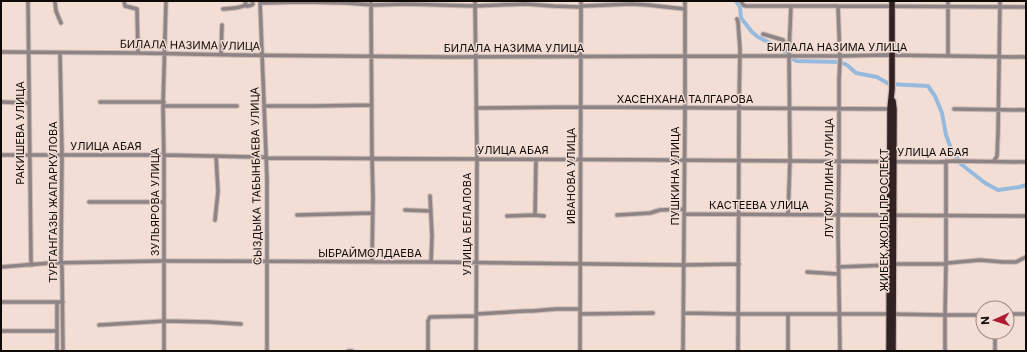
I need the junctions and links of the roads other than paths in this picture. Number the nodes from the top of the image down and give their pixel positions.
1 (28, 1) edge
2 (124, 1) edge
3 (166, 1) edge
4 (252, 1) edge
5 (581, 1) edge
6 (685, 1) edge
7 (741, 1) edge
8 (948, 1) edge
9 (1000, 1) edge
10 (55, 2) dead end
11 (246, 2) edge
12 (260, 2) edge
13 (371, 3) edge
14 (475, 3) edge
15 (892, 4) edge
16 (791, 6) junction
17 (838, 6) junction
18 (948, 6) junction
19 (580, 7) junction
20 (1000, 7) junction
21 (1026, 7) edge
22 (223, 9) dead end
23 (685, 10) junction
24 (737, 19) dead end
25 (61, 23) dead end
26 (222, 25) dead end
27 (763, 34) dead end
28 (1, 52) edge
29 (29, 52) junction
30 (60, 53) junction
31 (138, 53) junction
32 (164, 53) junction
33 (221, 54) junction
34 (262, 55) junction
35 (789, 55) junction
36 (892, 55) junction
37 (371, 56) junction
38 (684, 56) junction
39 (739, 56) junction
40 (948, 56) junction
41 (999, 56) junction
42 (475, 57) junction
43 (581, 57) junction
44 (1026, 57) edge
45 (840, 58) junction
46 (1, 102) edge
47 (29, 102) junction
48 (100, 102) dead end
49 (164, 104) junction
50 (371, 105) junction
51 (236, 106) dead end
52 (265, 106) junction
53 (581, 107) junction
54 (476, 108) junction
55 (685, 108) junction
56 (739, 108) junction
57 (789, 108) junction
58 (839, 108) junction
59 (892, 109) junction
60 (954, 109) dead end
61 (998, 109) junction
62 (1026, 110) edge
63 (1, 155) edge
64 (29, 155) junction
65 (62, 155) junction
66 (164, 155) junction
67 (216, 156) junction
68 (266, 158) junction
69 (372, 158) junction
70 (477, 159) junction
71 (580, 159) junction
72 (536, 160) junction
73 (684, 160) junction
74 (739, 160) junction
75 (790, 160) junction
76 (839, 161) junction
77 (892, 161) junction
78 (946, 161) junction
79 (994, 161) junction
80 (1026, 162) edge
81 (430, 196) dead end
82 (89, 202) dead end
83 (164, 202) junction
84 (405, 210) dead end
85 (431, 211) junction
86 (684, 211) junction
87 (373, 213) junction
88 (739, 214) junction
89 (838, 214) junction
90 (297, 215) dead end
91 (535, 215) junction
92 (616, 215) dead end
93 (788, 215) junction
94 (892, 215) junction
95 (507, 216) dead end
96 (544, 216) dead end
97 (946, 216) junction
98 (1026, 216) edge
99 (214, 220) dead end
100 (1026, 257) edge
101 (164, 261) junction
102 (267, 262) junction
103 (372, 262) junction
104 (431, 262) junction
105 (476, 263) junction
106 (61, 264) junction
107 (580, 264) junction
108 (739, 264) junction
109 (946, 264) junction
110 (32, 265) junction
111 (684, 265) junction
112 (892, 265) junction
113 (1, 267) edge
114 (838, 267) junction
115 (807, 272) dead end
116 (838, 274) junction
117 (1, 302) edge
118 (57, 302) junction
119 (63, 302) junction
120 (580, 309) junction
121 (653, 313) dead end
122 (684, 313) junction
123 (580, 314) junction
124 (739, 314) junction
125 (788, 314) junction
126 (839, 314) junction
127 (891, 314) junction
128 (1015, 314) edge
129 (1026, 314) edge
130 (476, 315) junction
131 (944, 315) junction
132 (975, 315) edge
133 (165, 321) junction
134 (241, 324) dead end
135 (99, 325) dead end
136 (1, 330) edge
137 (57, 331) junction
138 (995, 340) edge
139 (57, 351) edge
140 (63, 351) edge
141 (164, 351) edge
142 (267, 351) edge
143 (348, 351) edge
144 (352, 351) edge
145 (428, 351) edge
146 (476, 351) edge
147 (580, 351) edge
148 (683, 351) edge
149 (738, 351) edge
150 (788, 351) edge
151 (840, 351) edge
152 (889, 351) edge
153 (893, 351) edge
154 (945, 351) edge
155 (995, 351) edge

1 - 29 street, РАКИШЕВА УЛИЦА
2 - 31 street
3 - 32 street, ЗУЛЬЯРОВА УЛИЦА
4 - 11 street
5 - 19 street, ИВАНОВА УЛИЦА
6 - 23 street, ПУШКИНА УЛИЦА
7 - 16 street
8 - 18 street
9 - 20 street
10 - 25 street
11 - 22 street
12 - 13 street
12 - 34 street, СЫЗДЫКА ТАБЫНБАЕВА УЛИЦА
13 - 14 street
13 - 37 street
14 - 19 street
14 - 42 street, УЛИЦА БЕЛАЛОВА
15 - 17 street
15 - 18 street
15 - 36 highway, ЖИБЕК ЖОЛЫ ПРОСПЕКТ
16 - 17 street
16 - 35 street
17 - 45 street, ЛУТФУЛЛИНА УЛИЦА
18 - 20 street
18 - 40 street
19 - 23 street
19 - 43 street, ИВАНОВА УЛИЦА
20 - 21 street
20 - 41 street
23 - 38 street, ПУШКИНА УЛИЦА
24 - 39 street
26 - 33 street
27 - 35 street
28 - 29 street, БИЛАЛА НАЗИМА УЛИЦА
29 - 30 street, БИЛАЛА НАЗИМА УЛИЦА
29 - 47 street, РАКИШЕВА УЛИЦА
30 - 31 street, БИЛАЛА НАЗИМА УЛИЦА
30 - 65 street, ТУРГАНГАЗЫ ЖАПАРКУЛОВА
31 - 32 street, БИЛАЛА НАЗИМА УЛИЦА
32 - 33 street, БИЛАЛА НАЗИМА УЛИЦА
32 - 49 street, ЗУЛЬЯРОВА УЛИЦА
33 - 34 street, БИЛАЛА НАЗИМА УЛИЦА
34 - 37 street, БИЛАЛА НАЗИМА УЛИЦА
34 - 52 street, СЫЗДЫКА ТАБЫНБАЕВА УЛИЦА
35 - 39 street, БИЛАЛА НАЗИМА УЛИЦА
35 - 45 street, БИЛАЛА НАЗИМА УЛИЦА
35 - 57 street
36 - 40 street, БИЛАЛА НАЗИМА УЛИЦА
36 - 45 street, БИЛАЛА НАЗИМА УЛИЦА
36 - 59 highway, ЖИБЕК ЖОЛЫ ПРОСПЕКТ
37 - 42 street, БИЛАЛА НАЗИМА УЛИЦА
37 - 50 street
38 - 39 street, БИЛАЛА НАЗИМА УЛИЦА
38 - 43 street, БИЛАЛА НАЗИМА УЛИЦА
38 - 55 street, ПУШКИНА УЛИЦА
39 - 56 street
40 - 41 street, БИЛАЛА НАЗИМА УЛИЦА
41 - 44 street, БИЛАЛА НАЗИМА УЛИЦА
41 - 61 street
42 - 43 street, БИЛАЛА НАЗИМА УЛИЦА
42 - 54 street, УЛИЦА БЕЛАЛОВА
43 - 53 street, ИВАНОВА УЛИЦА
45 - 58 street, ЛУТФУЛЛИНА УЛИЦА
46 - 47 street
47 - 64 street, РАКИШЕВА УЛИЦА
48 - 49 street
49 - 51 street
49 - 66 street, ЗУЛЬЯРОВА УЛИЦА
50 - 52 street
50 - 69 street
52 - 68 street, СЫЗДЫКА ТАБЫНБАЕВА УЛИЦА
53 - 54 street, ХАСЕНХАНА ТАЛГАРОВА
53 - 55 street, ХАСЕНХАНА ТАЛГАРОВА
53 - 71 street, ИВАНОВА УЛИЦА
54 - 70 street, УЛИЦА БЕЛАЛОВА
55 - 56 street, ХАСЕНХАНА ТАЛГАРОВА
55 - 73 street, ПУШКИНА УЛИЦА
56 - 57 street, ХАСЕНХАНА ТАЛГАРОВА
56 - 74 street
57 - 58 street, ХАСЕНХАНА ТАЛГАРОВА
57 - 75 street
58 - 59 street, ХАСЕНХАНА ТАЛГАРОВА
58 - 76 street, ЛУТФУЛЛИНА УЛИЦА
59 - 77 highway, ЖИБЕК ЖОЛЫ ПРОСПЕКТ
60 - 61 street
61 - 62 street
61 - 79 street
63 - 64 street, УЛИЦА АБАЯ
64 - 65 street, УЛИЦА АБАЯ
64 - 110 street, РАКИШЕВА УЛИЦА
65 - 66 street, УЛИЦА АБАЯ
65 - 106 street, ТУРГАНГАЗЫ ЖАПАРКУЛОВА
66 - 67 street, УЛИЦА АБАЯ
66 - 83 street, ЗУЛЬЯРОВА УЛИЦА
67 - 68 street, УЛИЦА АБАЯ
67 - 99 street
68 - 69 street, УЛИЦА АБАЯ
68 - 102 street, СЫЗДЫКА ТАБЫНБАЕВА УЛИЦА
69 - 70 street, УЛИЦА АБАЯ
69 - 87 street
70 - 72 street, УЛИЦА АБАЯ
70 - 105 street, УЛИЦА БЕЛАЛОВА
71 - 72 street, УЛИЦА АБАЯ
71 - 73 street, УЛИЦА АБАЯ
71 - 107 street, ИВАНОВА УЛИЦА
72 - 91 street
73 - 74 street, УЛИЦА АБАЯ
73 - 86 street, ПУШКИНА УЛИЦА
74 - 75 street, УЛИЦА АБАЯ
74 - 88 street
75 - 76 street, УЛИЦА АБАЯ
75 - 93 street
76 - 77 street, УЛИЦА АБАЯ
76 - 89 street, ЛУТФУЛЛИНА УЛИЦА
77 - 78 street, УЛИЦА АБАЯ
77 - 94 highway, ЖИБЕК ЖОЛЫ ПРОСПЕКТ
78 - 79 street, УЛИЦА АБАЯ
78 - 97 street
79 - 80 street, УЛИЦА АБАЯ
81 - 85 street
82 - 83 street
83 - 101 street, ЗУЛЬЯРОВА УЛИЦА
84 - 85 street
85 - 104 street
86 - 88 street, КАСТЕЕВА УЛИЦА
86 - 92 street, КАСТЕЕВА УЛИЦА
86 - 111 street, ПУШКИНА УЛИЦА
87 - 90 street
87 - 103 street
88 - 93 street, КАСТЕЕВА УЛИЦА
88 - 108 street
89 - 93 street, КАСТЕЕВА УЛИЦА
89 - 94 street, КАСТЕЕВА УЛИЦА
89 - 114 street, ЛУТФУЛЛИНА УЛИЦА
91 - 95 street
91 - 96 street
94 - 97 street, КАСТЕЕВА УЛИЦА
94 - 112 highway, ЖИБЕК ЖОЛЫ ПРОСПЕКТ
97 - 98 street, КАСТЕЕВА УЛИЦА
97 - 109 street
100 - 109 street
101 - 102 street, ЫБРАЙМОЛДАЕВА
101 - 106 street, ЫБРАЙМОЛДАЕВА
101 - 133 street, ЗУЛЬЯРОВА УЛИЦА
102 - 103 street, ЫБРАЙМОЛДАЕВА
102 - 142 street, СЫЗДЫКА ТАБЫНБАЕВА УЛИЦА
103 - 104 street, ЫБРАЙМОЛДАЕВА
104 - 105 street, ЫБРАЙМОЛДАЕВА
105 - 107 street, ЫБРАЙМОЛДАЕВА
105 - 130 street, УЛИЦА БЕЛАЛОВА
106 - 110 street, ЫБРАЙМОЛДАЕВА
106 - 119 street, ТУРГАНГАЗЫ ЖАПАРКУЛОВА
107 - 111 street, ЫБРАЙМОЛДАЕВА
107 - 120 street, ИВАНОВА УЛИЦА
108 - 111 street, ЫБРАЙМОЛДАЕВА
108 - 124 street
109 - 112 street
109 - 131 street
110 - 113 street, ЫБРАЙМОЛДАЕВА
111 - 122 street, ПУШКИНА УЛИЦА
112 - 114 street
112 - 127 highway, ЖИБЕК ЖОЛЫ ПРОСПЕКТ
114 - 116 street, ЛУТФУЛЛИНА УЛИЦА
115 - 116 street
116 - 126 street, ЛУТФУЛЛИНА УЛИЦА
117 - 118 street
118 - 119 street
118 - 137 street
119 - 140 street, ТУРГАНГАЗЫ ЖАПАРКУЛОВА
120 - 123 street, ИВАНОВА УЛИЦА
120 - 130 street
121 - 123 street
122 - 124 street
122 - 148 street, ПУШКИНА УЛИЦА
123 - 147 street, ИВАНОВА УЛИЦА
124 - 125 street
124 - 149 street
125 - 126 street
125 - 150 street
126 - 127 street
126 - 151 street, ЛУТФУЛЛИНА УЛИЦА
127 - 131 street
127 - 152 highway, ЖИБЕК ЖОЛЫ ПРОСПЕКТ
127 - 153 highway, ЖИБЕК ЖОЛЫ ПРОСПЕКТ
128 - 129 street
130 - 145 street
130 - 146 street, УЛИЦА БЕЛАЛОВА
131 - 132 street
131 - 154 street
133 - 134 street
133 - 135 street
133 - 141 street, ЗУЛЬЯРОВА УЛИЦА
136 - 137 street
137 - 139 street
138 - 155 street
143 - 144 street

